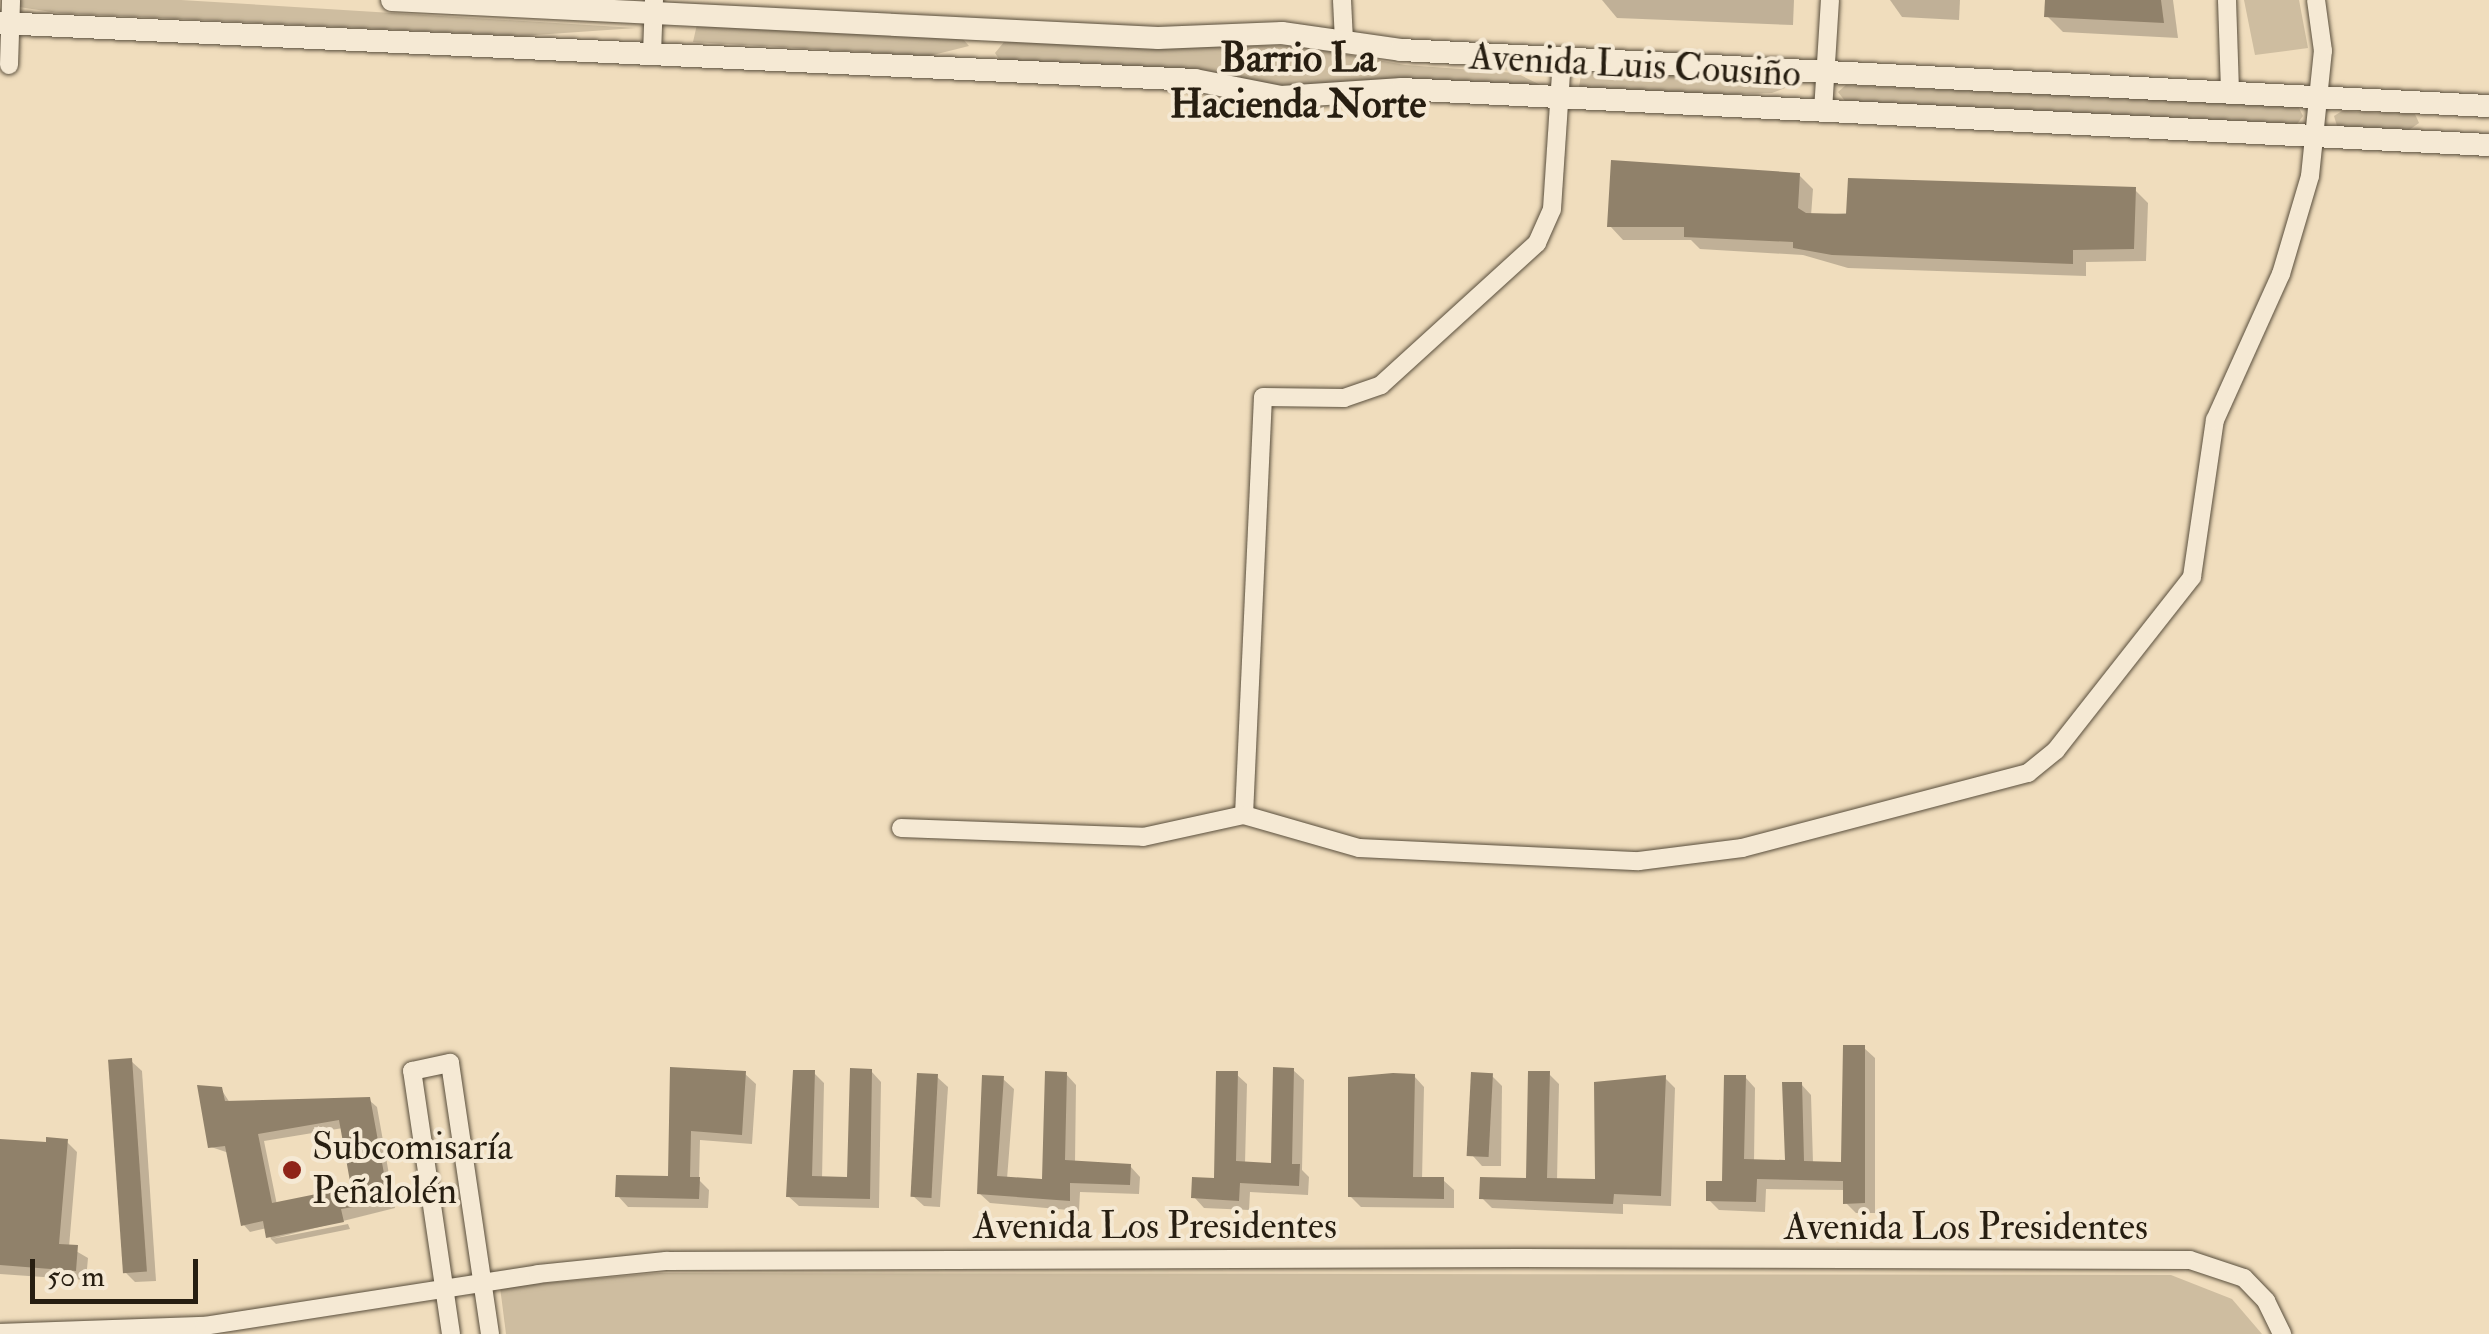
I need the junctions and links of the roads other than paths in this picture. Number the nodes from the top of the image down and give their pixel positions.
1 (392, 0) edge
2 (1342, 0) edge
3 (1830, 0) edge
4 (2227, 0) edge
5 (2316, 0) edge
6 (654, 6) edge
7 (7, 16) edge
8 (981, 29) junction
9 (1344, 41) junction
10 (652, 54) junction
11 (1562, 59) junction
12 (9, 66) dead end
13 (978, 69) junction
14 (1826, 70) junction
15 (2230, 92) junction
16 (1559, 98) junction
17 (2319, 98) junction
18 (2433, 103) junction
19 (2489, 106) edge
20 (1822, 111) junction
21 (2315, 137) junction
22 (2430, 142) junction
23 (2489, 145) edge
24 (1244, 816) junction
25 (901, 828) dead end
26 (483, 1282) junction
27 (446, 1288) junction
28 (0, 1333) edge
29 (452, 1334) edge
30 (490, 1334) edge
31 (2282, 1334) edge

1 - 6 street, Avenida Luis Cousiño
2 - 9 street
3 - 14 street
4 - 15 street
5 - 17 street
6 - 8 street, Avenida Luis Cousiño
6 - 10 street
7 - 10 street, Avenida Luis Cousiño
7 - 12 street
8 - 9 street, Avenida Luis Cousiño
8 - 13 street
9 - 11 street, Avenida Luis Cousiño
10 - 13 street, Avenida Luis Cousiño
11 - 14 street, Avenida Luis Cousiño
11 - 16 street
13 - 16 street, Avenida Luis Cousiño
14 - 15 street, Avenida Luis Cousiño
14 - 20 street
15 - 17 street, Avenida Luis Cousiño
16 - 20 street, Avenida Luis Cousiño
16 - 24 street
17 - 18 street, Avenida Luis Cousiño
17 - 21 street
18 - 19 street, Avenida Luis Cousiño
18 - 22 street
20 - 21 street, Avenida Luis Cousiño
21 - 22 street, Avenida Luis Cousiño
21 - 24 street
22 - 23 street, Avenida Luis Cousiño
24 - 25 street
26 - 27 street, Avenida Los Presidentes
26 - 27 street
26 - 30 street
26 - 31 street, Avenida Los Presidentes
27 - 28 street, Avenida Los Presidentes
27 - 29 street

